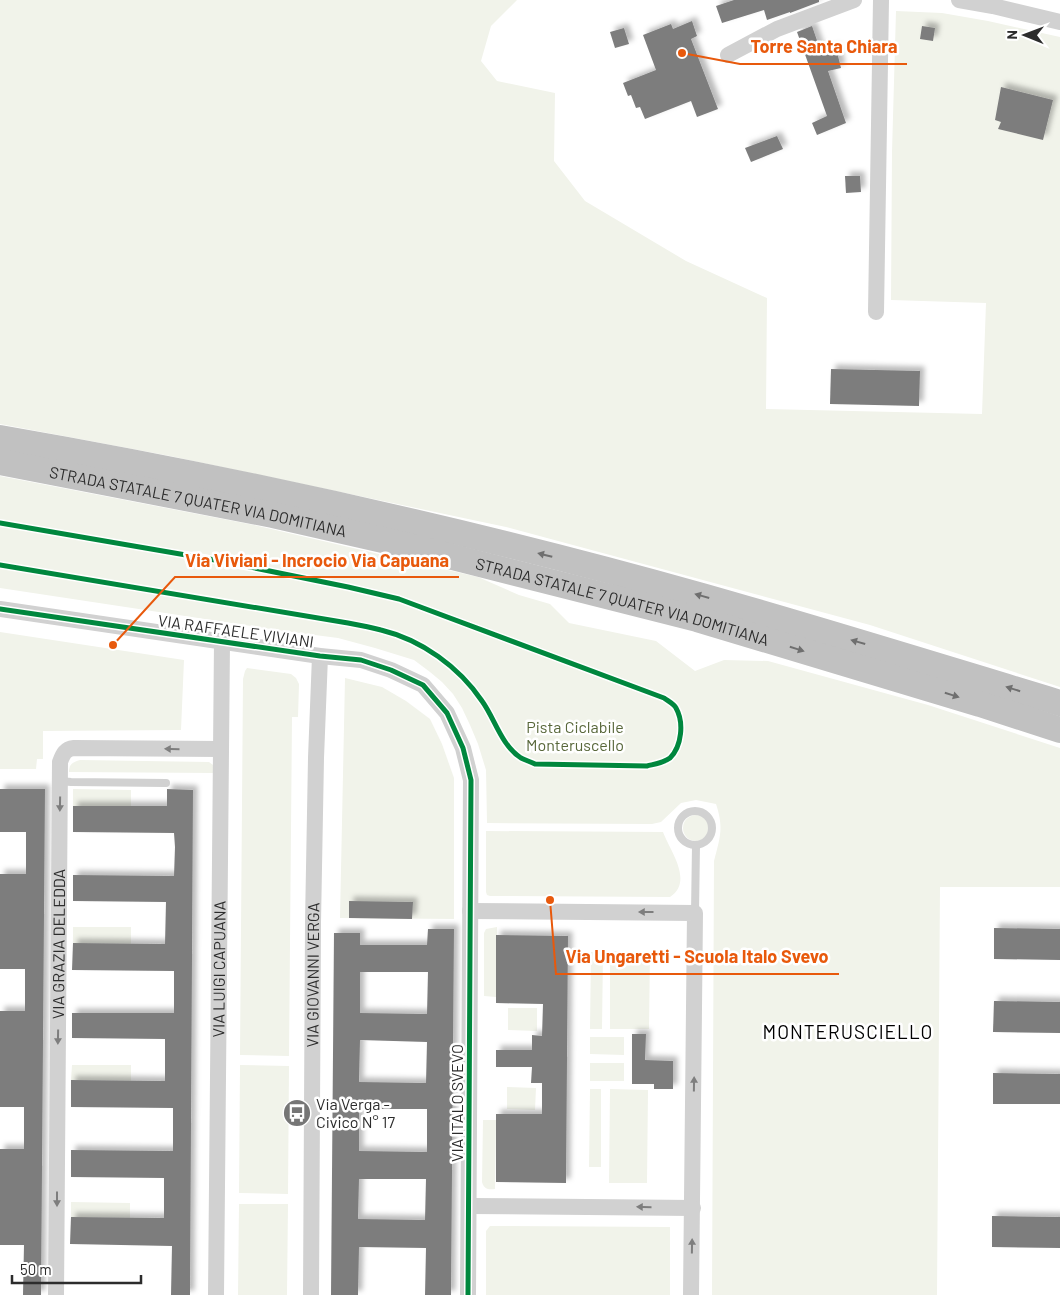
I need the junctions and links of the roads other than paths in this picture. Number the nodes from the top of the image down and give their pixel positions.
1 (854, 0) edge
2 (881, 0) edge
3 (959, 0) edge
4 (1060, 22) edge
5 (728, 55) dead end
6 (876, 312) dead end
7 (0, 438) edge
8 (0, 462) edge
9 (0, 610) edge
10 (222, 642) junction
11 (320, 656) junction
12 (1060, 703) edge
13 (1060, 730) edge
14 (221, 750) junction
15 (60, 781) junction
16 (166, 783) dead end
17 (696, 845) junction
18 (470, 911) junction
19 (695, 913) junction
20 (469, 1206) junction
21 (693, 1208) junction
22 (56, 1295) edge
23 (216, 1295) edge
24 (311, 1295) edge
25 (468, 1295) edge
26 (691, 1295) edge

1 - 5 street
2 - 6 street
3 - 4 street
12 -> 7 highway, STRADA STATALE 7 QUATER VIA DOMITIANA
8 -> 13 highway, STRADA STATALE 7 QUATER VIA DOMITIANA
9 - 10 street, VIA RAFFAELE VIVIANI
10 - 11 street, VIA RAFFAELE VIVIANI
10 - 14 street, VIA LUIGI CAPUANA
11 - 18 street, VIA RAFFAELE VIVIANI
11 - 24 street, VIA GIOVANNI VERGA
14 -> 15 street, VIA GRAZIA DELEDDA
14 - 23 street, VIA LUIGI CAPUANA
15 - 16 lane
15 -> 22 street, VIA GRAZIA DELEDDA
17 - 17 lane
17 - 19 lane
19 -> 18 street
18 - 20 street, VIA ITALO SVEVO
21 -> 19 street
21 -> 20 street
20 - 25 street, VIA ITALO SVEVO
26 -> 21 street

